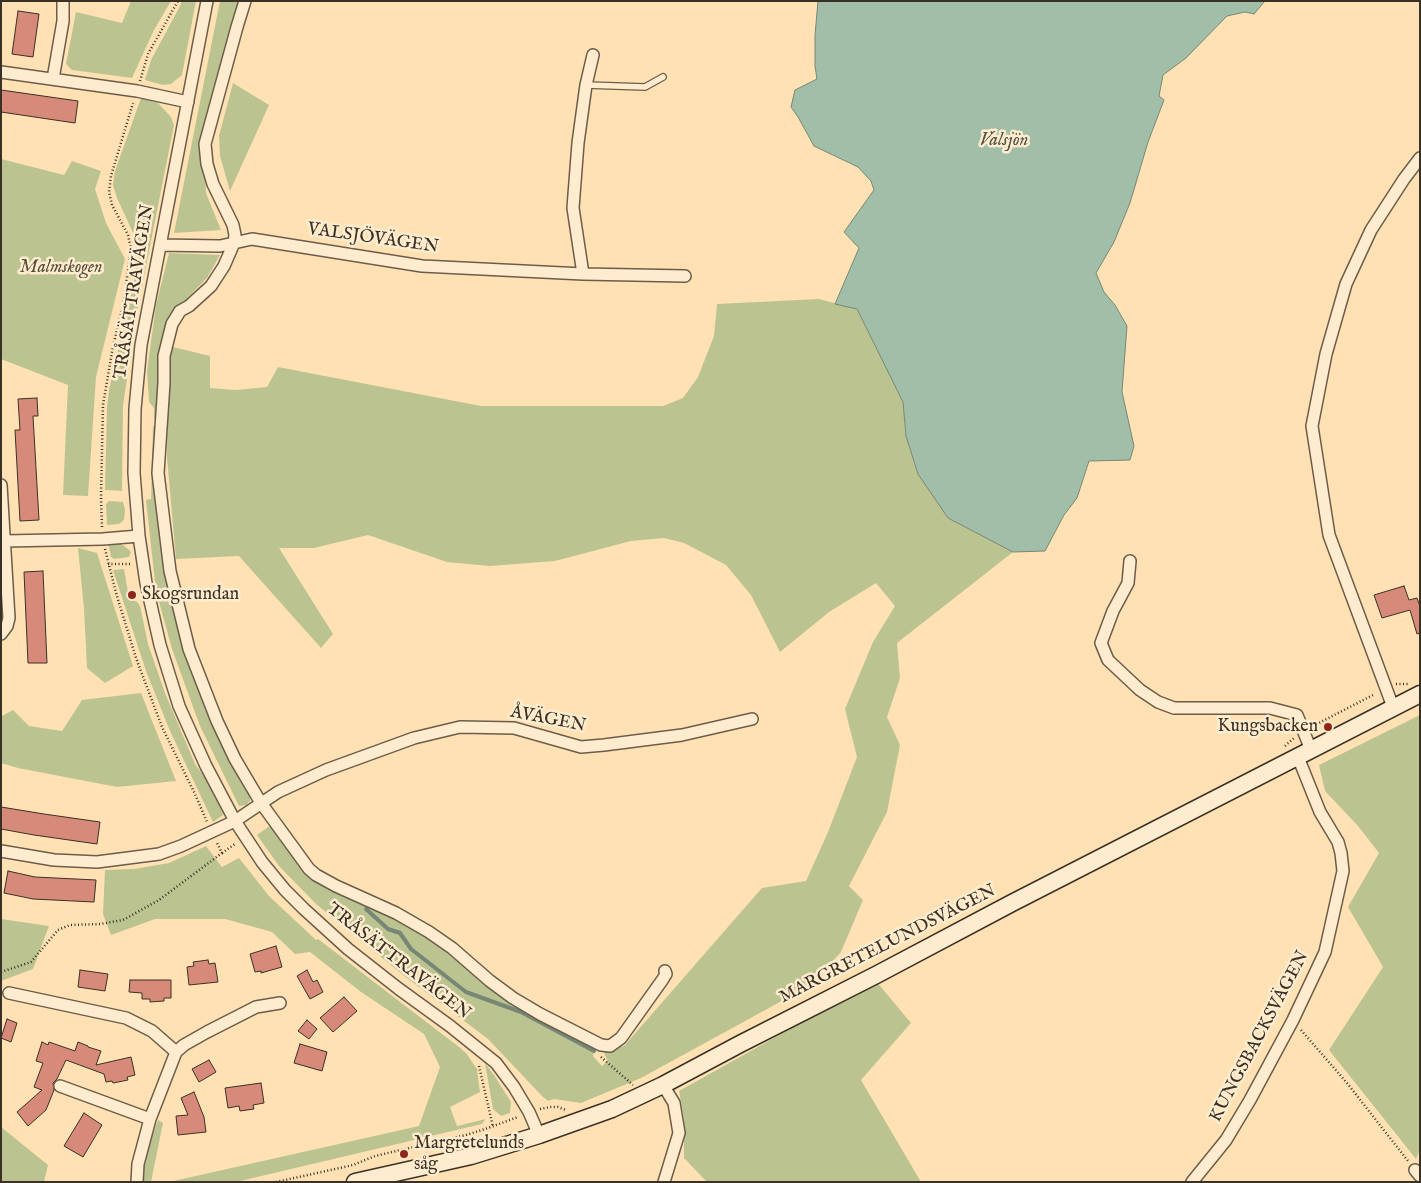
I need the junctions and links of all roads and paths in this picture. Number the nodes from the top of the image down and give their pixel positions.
1 (63, 1) edge
2 (178, 1) edge
3 (207, 1) edge
4 (245, 1) edge
5 (593, 55) dead end
6 (1, 72) edge
7 (663, 77) dead end
8 (53, 79) junction
9 (586, 86) junction
10 (137, 91) junction
11 (188, 102) junction
12 (1420, 158) edge
13 (234, 243) junction
14 (160, 245) junction
15 (583, 274) junction
16 (685, 276) dead end
17 (1, 485) edge
18 (139, 536) junction
19 (103, 539) junction
20 (5, 541) junction
21 (1130, 561) dead end
22 (108, 564) junction
23 (131, 564) dead end
24 (1, 634) edge
25 (1386, 688) junction
26 (1417, 689) edge
27 (1393, 708) junction
28 (752, 719) dead end
29 (1304, 731) junction
30 (1283, 748) dead end
31 (1305, 754) junction
32 (261, 803) junction
33 (235, 821) junction
34 (211, 832) junction
35 (1, 851) edge
36 (665, 971) dead end
37 (1, 972) edge
38 (9, 993) dead end
39 (280, 1003) dead end
40 (1293, 1020) junction
41 (601, 1045) junction
42 (176, 1052) junction
43 (662, 1085) junction
44 (60, 1086) dead end
45 (627, 1090) dead end
46 (572, 1109) dead end
47 (529, 1112) junction
48 (150, 1119) junction
49 (539, 1135) junction
50 (1418, 1173) edge
51 (137, 1182) edge
52 (276, 1182) edge
53 (355, 1182) edge
54 (664, 1182) edge
55 (1192, 1182) edge

1 - 8 street
2 - 10 path
3 - 11 street, TRÅSÄTTRAVÄGEN
4 - 13 street
5 - 9 street
6 - 8 street
7 - 9 lane
8 - 10 street
9 - 15 street
10 - 11 street
10 - 19 path
11 - 14 street, TRÅSÄTTRAVÄGEN
12 - 25 street
13 - 14 street, VALSJÖVÄGEN
13 - 15 street, VALSJÖVÄGEN
13 - 32 street
14 - 18 street, TRÅSÄTTRAVÄGEN
15 - 16 street, VALSJÖVÄGEN
17 - 20 street
18 - 19 street
18 - 33 street, TRÅSÄTTRAVÄGEN
19 - 20 street
19 - 22 path
20 - 24 street
21 - 29 street, KUNGSBACKSVÄGEN
22 - 23 path
22 - 34 path
25 - 26 path
25 - 27 street
25 - 29 path
26 - 27 street, MARGRETELUNDSVÄGEN
27 - 31 street, MARGRETELUNDSVÄGEN
28 - 32 street, ÅVÄGEN
29 - 30 path
29 - 31 street, KUNGSBACKSVÄGEN
31 - 40 street, KUNGSBACKSVÄGEN
31 - 43 street, MARGRETELUNDSVÄGEN
32 - 33 street, ÅVÄGEN
32 - 41 street
33 - 34 street, ÅVÄGEN
33 - 47 street, TRÅSÄTTRAVÄGEN
34 - 35 street, ÅVÄGEN
34 - 37 path
36 - 41 street
38 - 42 street
39 - 42 street
40 - 50 path
40 - 55 street, KUNGSBACKSVÄGEN
41 - 45 path
42 - 48 street
43 - 49 street, MARGRETELUNDSVÄGEN
43 - 54 street
44 - 48 street
46 - 47 path
47 - 49 street, TRÅSÄTTRAVÄGEN
47 - 52 path
48 - 51 street
49 - 53 street, MARGRETELUNDSVÄGEN

